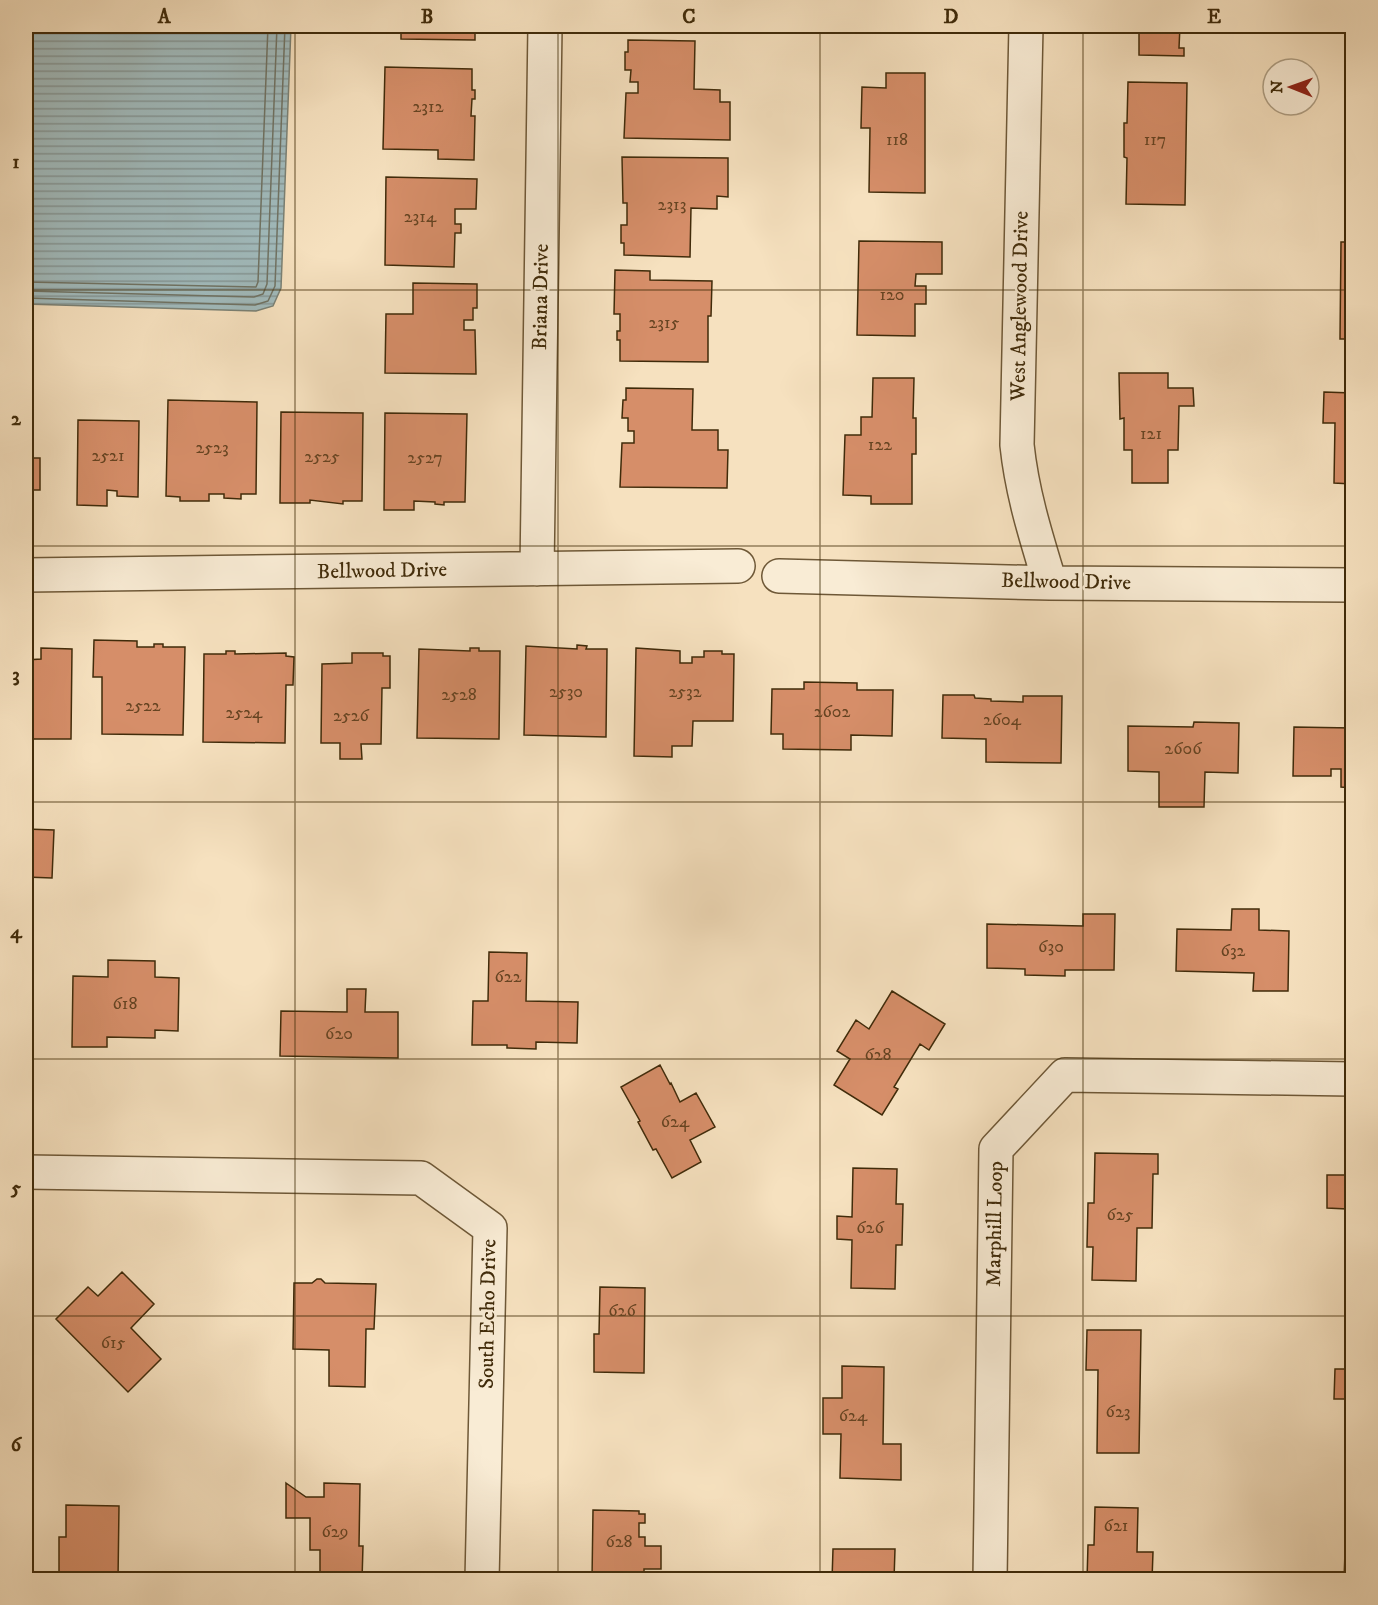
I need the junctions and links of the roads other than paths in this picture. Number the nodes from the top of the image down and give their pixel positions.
1 (545, 26) edge
2 (1026, 26) edge
3 (738, 566) dead end
4 (537, 569) junction
5 (26, 575) edge
6 (779, 576) dead end
7 (1050, 583) junction
8 (1353, 585) edge
9 (1353, 1079) edge
10 (26, 1172) edge
11 (482, 1580) edge
12 (990, 1580) edge

1 - 4 street, Briana Drive
2 - 7 street, West Anglewood Drive
3 - 4 street, Bellwood Drive
4 - 5 street, Bellwood Drive
6 - 7 street, Bellwood Drive
7 - 8 street, Bellwood Drive
9 - 12 street, Marphill Loop
10 - 11 street, South Echo Drive

